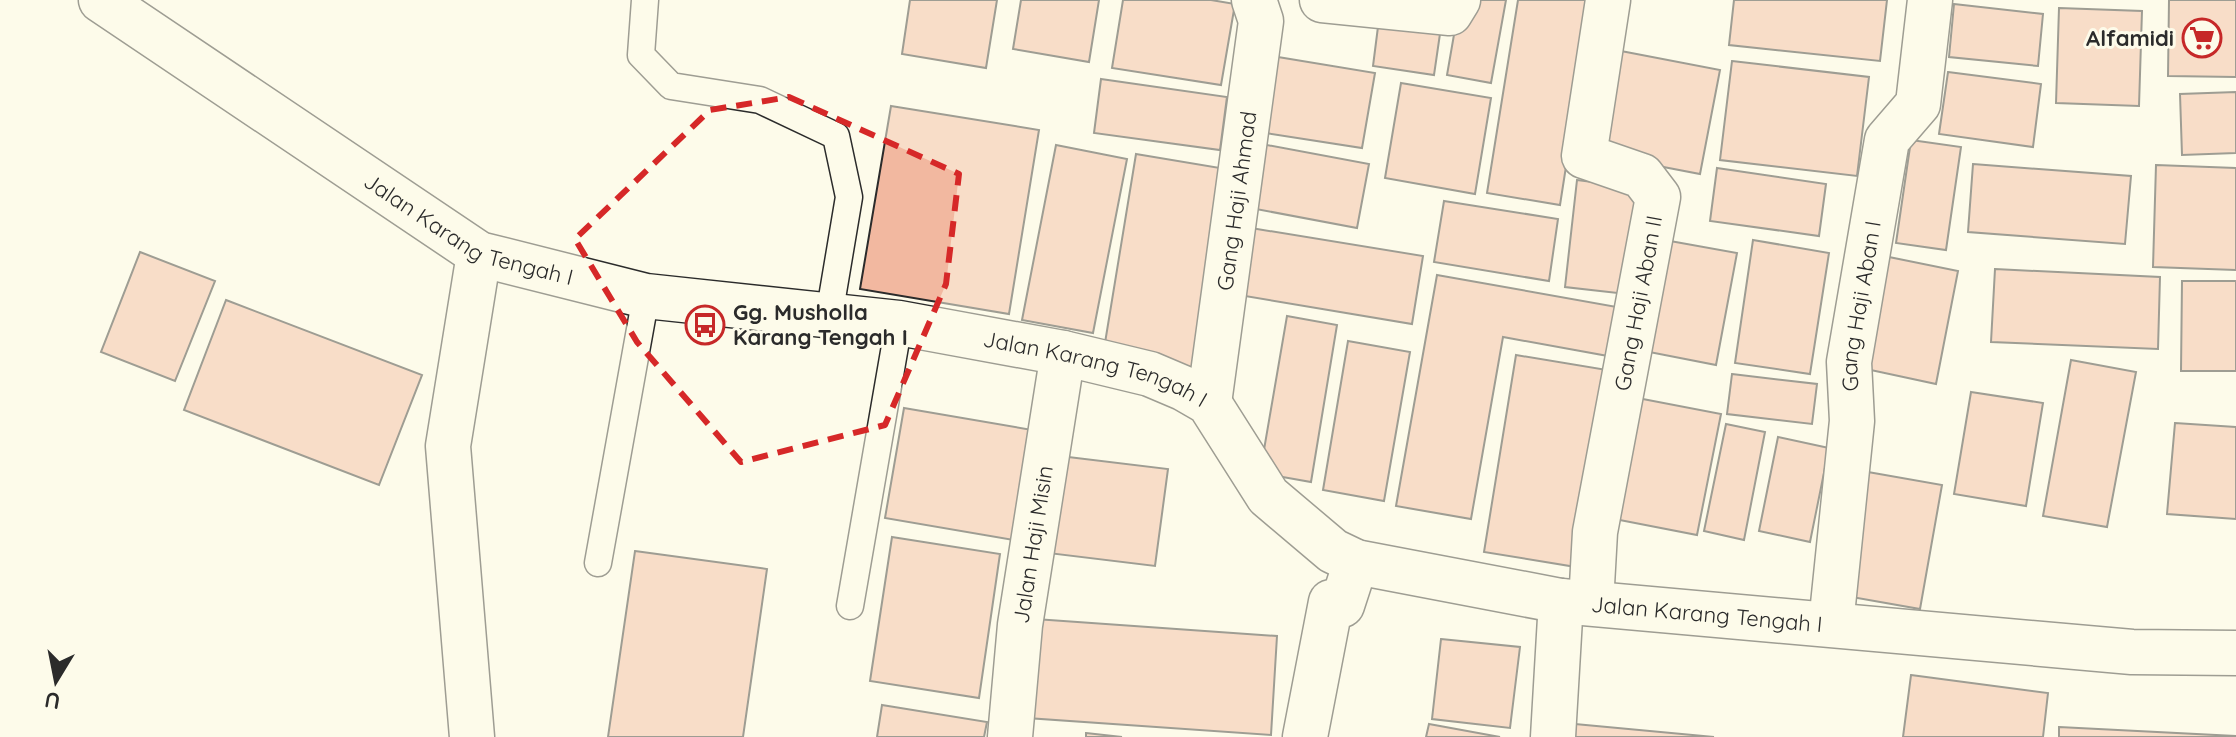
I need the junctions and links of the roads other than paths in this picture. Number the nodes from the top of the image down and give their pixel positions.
1 (101, 0) edge
2 (645, 0) edge
3 (1254, 0) edge
4 (1322, 0) edge
5 (1458, 0) edge
6 (1608, 0) edge
7 (1930, 0) edge
8 (479, 254) junction
9 (646, 296) junction
10 (829, 316) junction
11 (899, 323) junction
12 (1063, 353) junction
13 (1209, 403) junction
14 (1356, 562) junction
15 (598, 563) dead end
16 (1576, 602) junction
17 (850, 606) dead end
18 (1831, 624) junction
19 (2236, 653) edge
20 (472, 737) edge
21 (1010, 737) edge
22 (1305, 737) edge
23 (1553, 737) edge

1 - 8 street, Jalan Karang Tengah I
2 - 10 lane
3 - 13 street, Gang Haji Ahmad
4 - 5 street
6 - 16 street, Gang Haji Aban II
7 - 18 street, Gang Haji Aban I
8 - 9 street, Jalan Karang Tengah I
8 - 20 street
9 - 10 street, Jalan Karang Tengah I
9 - 15 lane
10 - 11 street, Jalan Karang Tengah I
11 - 12 street, Jalan Karang Tengah I
11 - 17 lane
12 - 13 street, Jalan Karang Tengah I
12 - 21 street, Jalan Haji Misin
13 - 14 street, Jalan Karang Tengah I
14 - 16 street, Jalan Karang Tengah I
14 - 22 street
16 - 18 street, Jalan Karang Tengah I
16 - 23 street
18 - 19 street, Jalan Karang Tengah I

